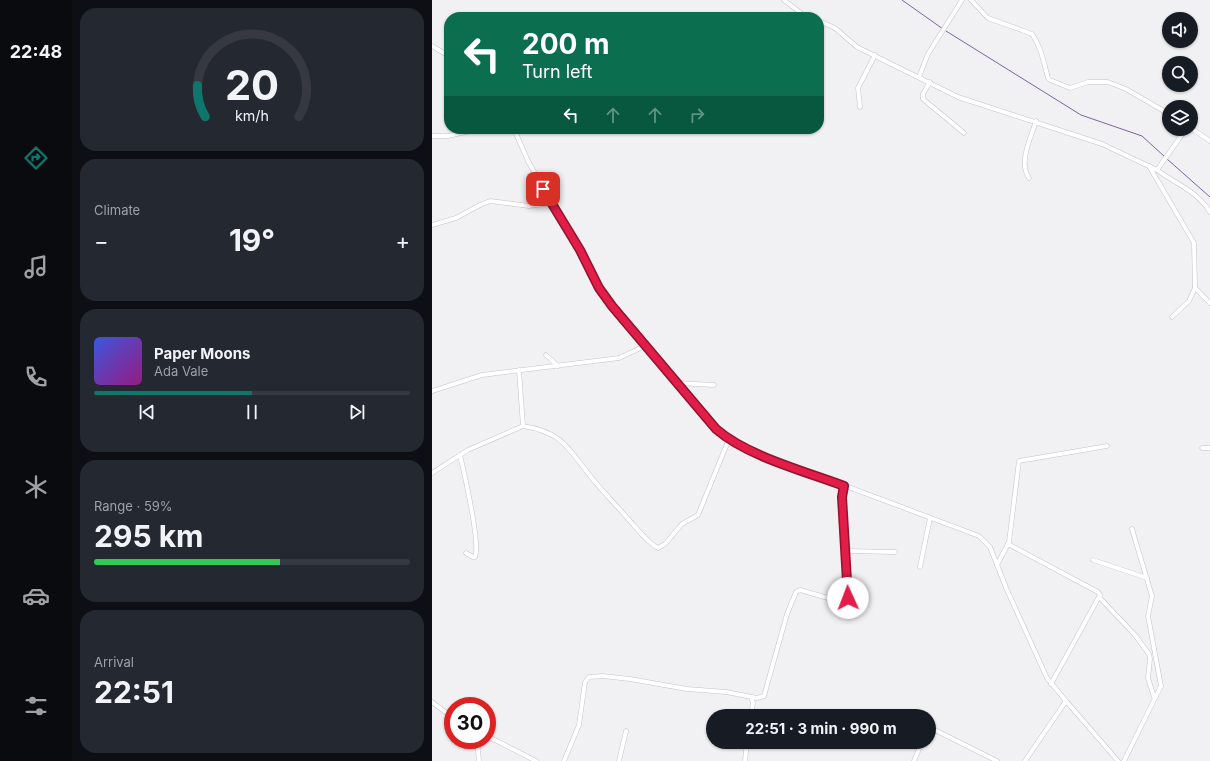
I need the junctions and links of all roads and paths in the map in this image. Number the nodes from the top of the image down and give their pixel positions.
1 (784, 0) edge
2 (962, 0) edge
3 (971, 0) edge
4 (800, 12) edge
5 (824, 23) edge
6 (432, 46) edge
7 (444, 53) edge
8 (876, 55) junction
9 (919, 77) junction
10 (930, 82) junction
11 (860, 107) dead end
12 (1162, 110) edge
13 (1036, 121) junction
14 (964, 133) dead end
15 (1198, 133) edge
16 (457, 134) edge
17 (516, 134) edge
18 (432, 136) edge
19 (1181, 136) edge
20 (1210, 141) edge
21 (1148, 165) junction
22 (1157, 170) junction
23 (1029, 178) dead end
24 (551, 203) junction
25 (1210, 212) edge
26 (432, 225) edge
27 (1195, 288) junction
28 (1210, 303) edge
29 (1172, 318) dead end
30 (645, 346) junction
31 (546, 355) dead end
32 (558, 366) junction
33 (519, 370) junction
34 (677, 383) junction
35 (714, 385) dead end
36 (432, 391) edge
37 (523, 426) junction
38 (729, 439) junction
39 (1107, 446) dead end
40 (1202, 448) dead end
41 (1210, 448) edge
42 (460, 455) junction
43 (432, 473) edge
44 (844, 486) junction
45 (930, 518) junction
46 (1132, 529) dead end
47 (1008, 544) junction
48 (847, 551) junction
49 (895, 552) dead end
50 (466, 553) dead end
51 (1093, 560) dead end
52 (997, 565) junction
53 (920, 567) dead end
54 (1147, 578) junction
55 (1100, 598) junction
56 (1051, 684) junction
57 (751, 697) junction
58 (1156, 697) junction
59 (1066, 701) junction
60 (432, 702) edge
61 (752, 709) edge
62 (444, 711) edge
63 (936, 730) edge
64 (626, 731) dead end
65 (496, 741) edge
66 (478, 749) edge
67 (747, 749) edge
68 (919, 749) edge
69 (479, 761) edge
70 (536, 761) edge
71 (564, 761) edge
72 (619, 761) edge
73 (746, 761) edge
74 (914, 761) edge
75 (997, 761) edge
76 (1025, 761) edge
77 (1118, 761) edge
78 (1124, 761) edge

1 - 4 street
2 - 9 street
3 - 12 street
5 - 8 street
6 - 7 street
8 - 9 street
8 - 11 street
9 - 10 street
10 - 13 street
10 - 14 street
13 - 21 street
13 - 23 street
15 - 20 street
16 - 18 street
17 - 24 street
19 - 22 street
21 - 22 street
21 - 27 street
22 - 25 street
24 - 26 street
24 - 30 street
27 - 28 street
27 - 29 street
30 - 32 street
30 - 34 street
31 - 32 street
32 - 33 street
33 - 36 street
33 - 37 street
34 - 35 street
34 - 38 street
37 - 38 street
37 - 42 street
38 - 44 street
39 - 47 street
40 - 41 street
42 - 43 street
42 - 50 street
44 - 45 street
44 - 48 street
45 - 52 street
45 - 53 street
46 - 54 street
47 - 52 street
47 - 55 street
48 - 49 street
48 - 57 street
51 - 54 street
52 - 56 street
54 - 58 street
55 - 56 street
55 - 58 street
56 - 59 street
57 - 61 street
57 - 71 street
58 - 78 street
59 - 76 street
59 - 77 street
60 - 62 street
63 - 75 street
64 - 72 street
65 - 70 street
66 - 69 street
67 - 73 street
68 - 74 street

